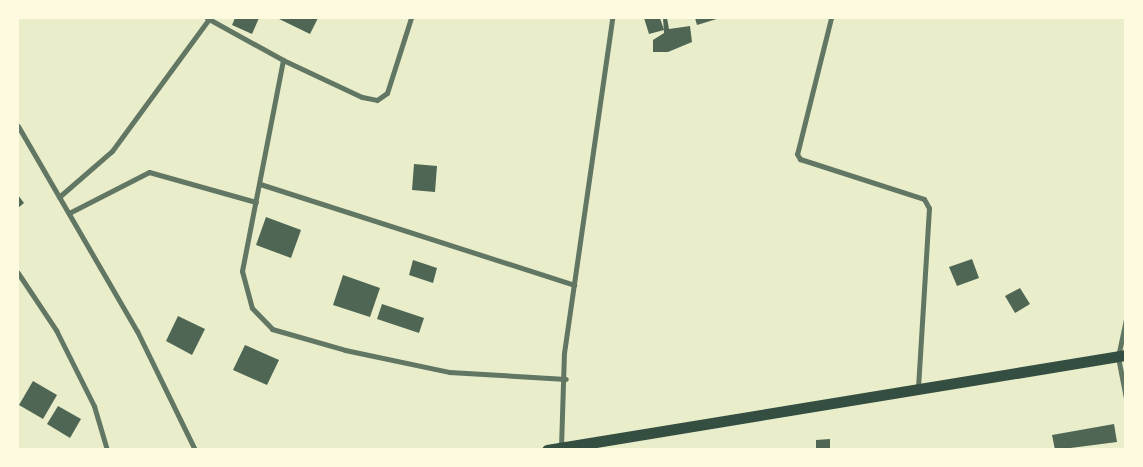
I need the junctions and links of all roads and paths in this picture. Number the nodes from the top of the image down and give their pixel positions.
1 (208, 18) edge
2 (411, 18) edge
3 (612, 18) edge
4 (831, 18) edge
5 (283, 60) junction
6 (18, 126) edge
7 (260, 184) junction
8 (59, 197) junction
9 (256, 202) junction
10 (69, 213) junction
11 (18, 273) edge
12 (574, 286) junction
13 (1126, 319) edge
14 (1122, 356) edge
15 (566, 379) junction
16 (918, 390) junction
17 (1126, 398) edge
18 (561, 448) edge
19 (107, 450) edge
20 (195, 450) edge
21 (548, 450) edge

1 - 5 street
1 - 8 street
2 - 5 street
3 - 12 street
4 - 16 street
5 - 7 street
6 - 8 street
7 - 9 street
7 - 12 street
8 - 10 street
9 - 10 street
9 - 15 street
10 - 20 street
11 - 19 street
12 - 15 street
13 - 14 street
14 - 16 highway
14 - 17 street
15 - 18 street
16 - 18 highway
18 - 21 highway

